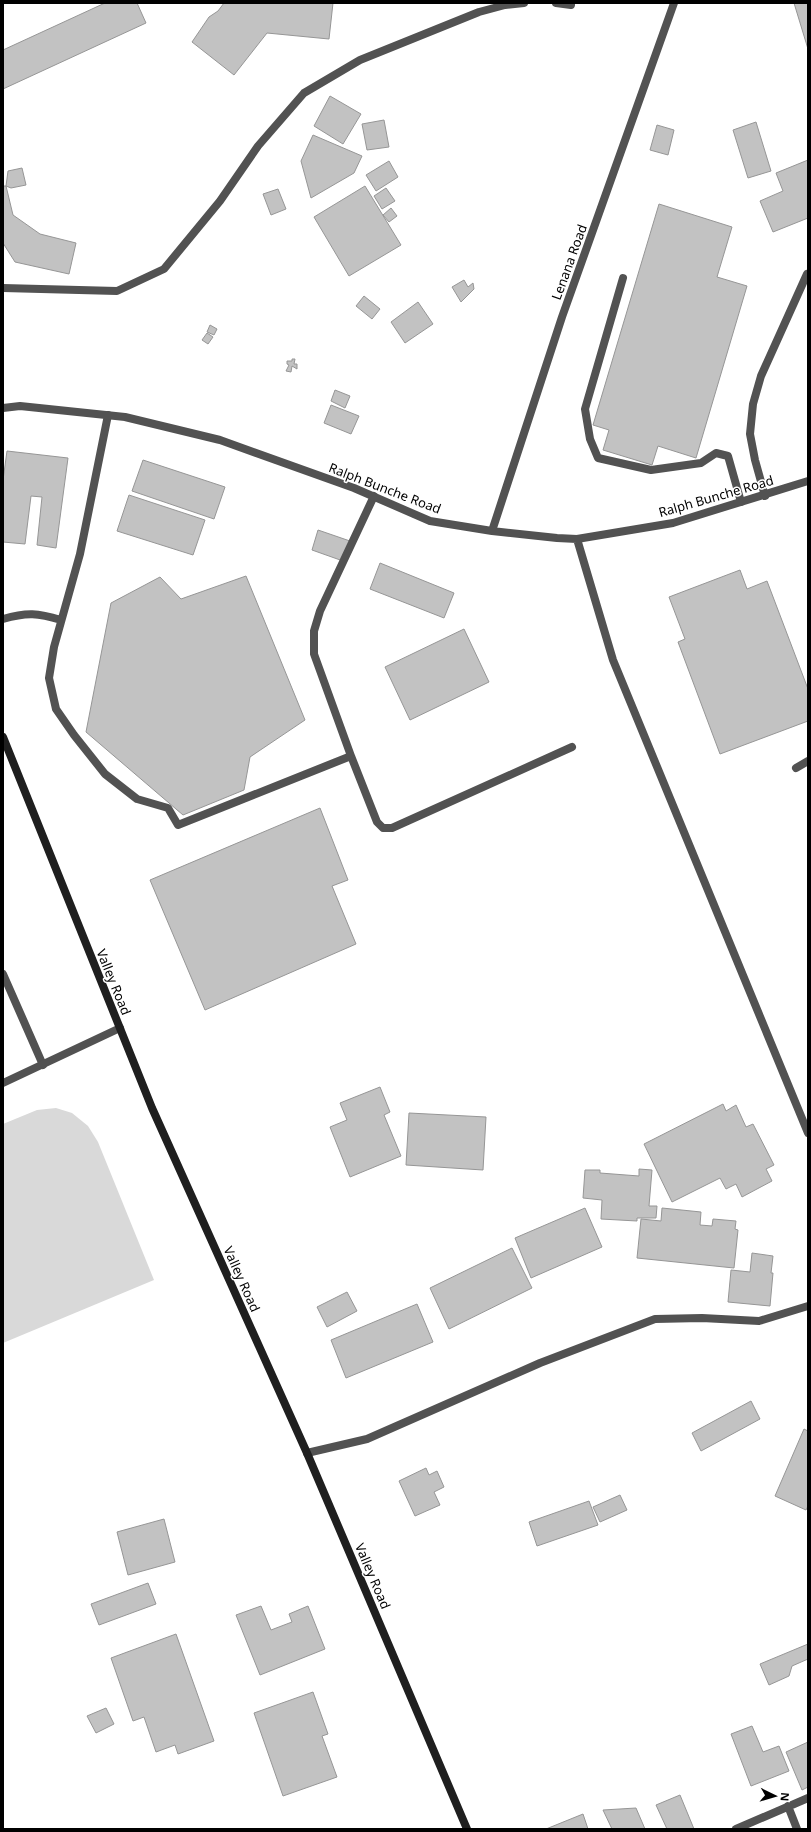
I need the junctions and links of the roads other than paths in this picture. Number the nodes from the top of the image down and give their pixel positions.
1 (524, 3) edge
2 (556, 3) edge
3 (674, 3) edge
4 (571, 5) dead end
5 (807, 274) edge
6 (623, 278) dead end
7 (3, 288) edge
8 (3, 408) edge
9 (108, 415) junction
10 (808, 482) edge
11 (374, 496) junction
12 (765, 496) junction
13 (741, 502) junction
14 (492, 531) junction
15 (577, 539) junction
16 (3, 619) edge
17 (61, 620) junction
18 (3, 737) edge
19 (572, 747) dead end
20 (351, 756) junction
21 (808, 761) edge
22 (796, 768) dead end
23 (3, 974) edge
24 (120, 1028) junction
25 (43, 1065) junction
26 (3, 1083) edge
27 (808, 1133) edge
28 (808, 1306) edge
29 (307, 1453) junction
30 (808, 1798) edge
31 (788, 1806) junction
32 (467, 1829) edge
33 (736, 1829) edge
34 (797, 1829) edge

1 - 7 street
2 - 4 street
3 - 14 street, Lenana Road
5 - 12 street
6 - 13 street
8 - 9 street, Ralph Bunche Road
9 - 11 street, Ralph Bunche Road
9 - 17 street
10 - 12 street, Ralph Bunche Road
11 - 14 street, Ralph Bunche Road
11 - 20 street
12 - 13 street, Ralph Bunche Road
13 - 15 street, Ralph Bunche Road
14 - 15 street, Ralph Bunche Road
15 - 27 street
16 - 17 street
17 - 20 street
18 - 24 main road, Valley Road
19 - 20 street
21 - 22 street
23 - 25 street
24 - 25 street
24 - 29 main road, Valley Road
25 - 26 street
28 - 29 street
29 - 32 main road, Valley Road
30 - 31 street
31 - 33 street
31 - 34 street

